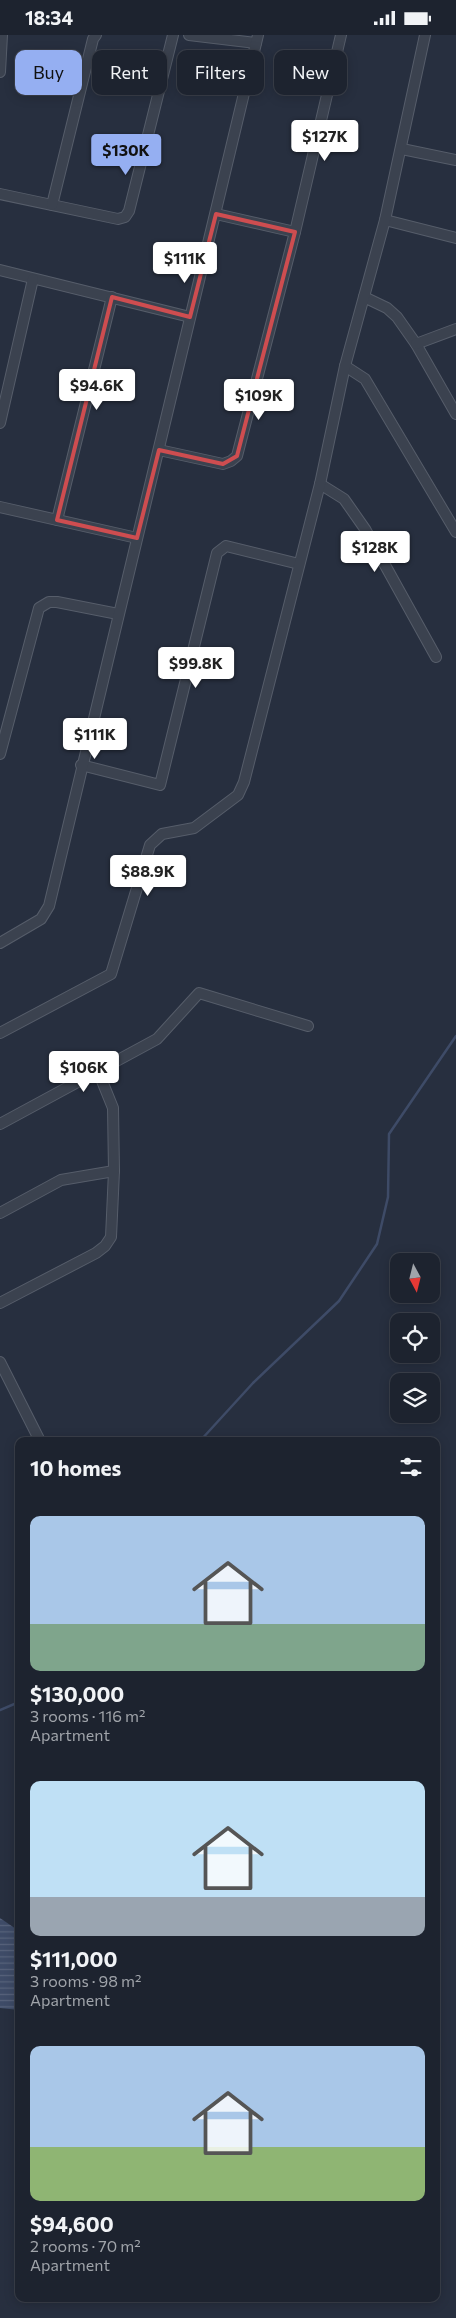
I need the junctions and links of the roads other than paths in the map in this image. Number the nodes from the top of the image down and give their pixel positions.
1 (2, 35) edge
2 (96, 35) edge
3 (173, 35) edge
4 (189, 35) edge
5 (342, 35) edge
6 (425, 35) edge
7 (257, 39) edge
8 (0, 72) edge
9 (402, 149) junction
10 (456, 160) edge
11 (0, 194) edge
12 (52, 205) junction
13 (216, 214) junction
14 (385, 220) junction
15 (295, 232) junction
16 (456, 238) edge
17 (0, 271) edge
18 (33, 279) junction
19 (112, 297) junction
20 (364, 297) junction
21 (190, 317) junction
22 (456, 329) edge
23 (416, 345) junction
24 (345, 366) junction
25 (456, 414) edge
26 (0, 423) edge
27 (159, 450) junction
28 (320, 484) junction
29 (0, 507) edge
30 (57, 520) junction
31 (456, 532) edge
32 (137, 538) junction
33 (299, 564) junction
34 (118, 614) junction
35 (436, 657) dead end
36 (1, 743) edge
37 (0, 754) edge
38 (81, 765) junction
39 (0, 943) edge
40 (308, 1026) dead end
41 (0, 1033) edge
42 (98, 1071) junction
43 (0, 1124) edge
44 (114, 1171) junction
45 (0, 1213) edge
46 (0, 1303) edge
47 (0, 1362) edge
48 (38, 1437) edge

1 - 8 street
2 - 12 street
3 - 12 street
4 - 7 street
5 - 15 street
6 - 9 street
7 - 13 street
9 - 10 street
9 - 14 street
11 - 12 street
13 - 15 street
13 - 21 street
14 - 16 street
14 - 20 street
15 - 27 street
17 - 18 street
18 - 19 street
18 - 26 street
19 - 21 street
19 - 30 street
20 - 23 street
20 - 24 street
21 - 27 street
22 - 23 street
23 - 25 street
24 - 28 street
24 - 31 street
27 - 32 street
28 - 33 street
28 - 35 street
29 - 30 street
30 - 32 street
32 - 34 street
33 - 38 street
33 - 41 street
34 - 36 street
34 - 38 street
36 - 37 street
38 - 39 street
40 - 42 street
42 - 43 street
42 - 44 street
44 - 45 street
44 - 46 street
47 - 48 street

